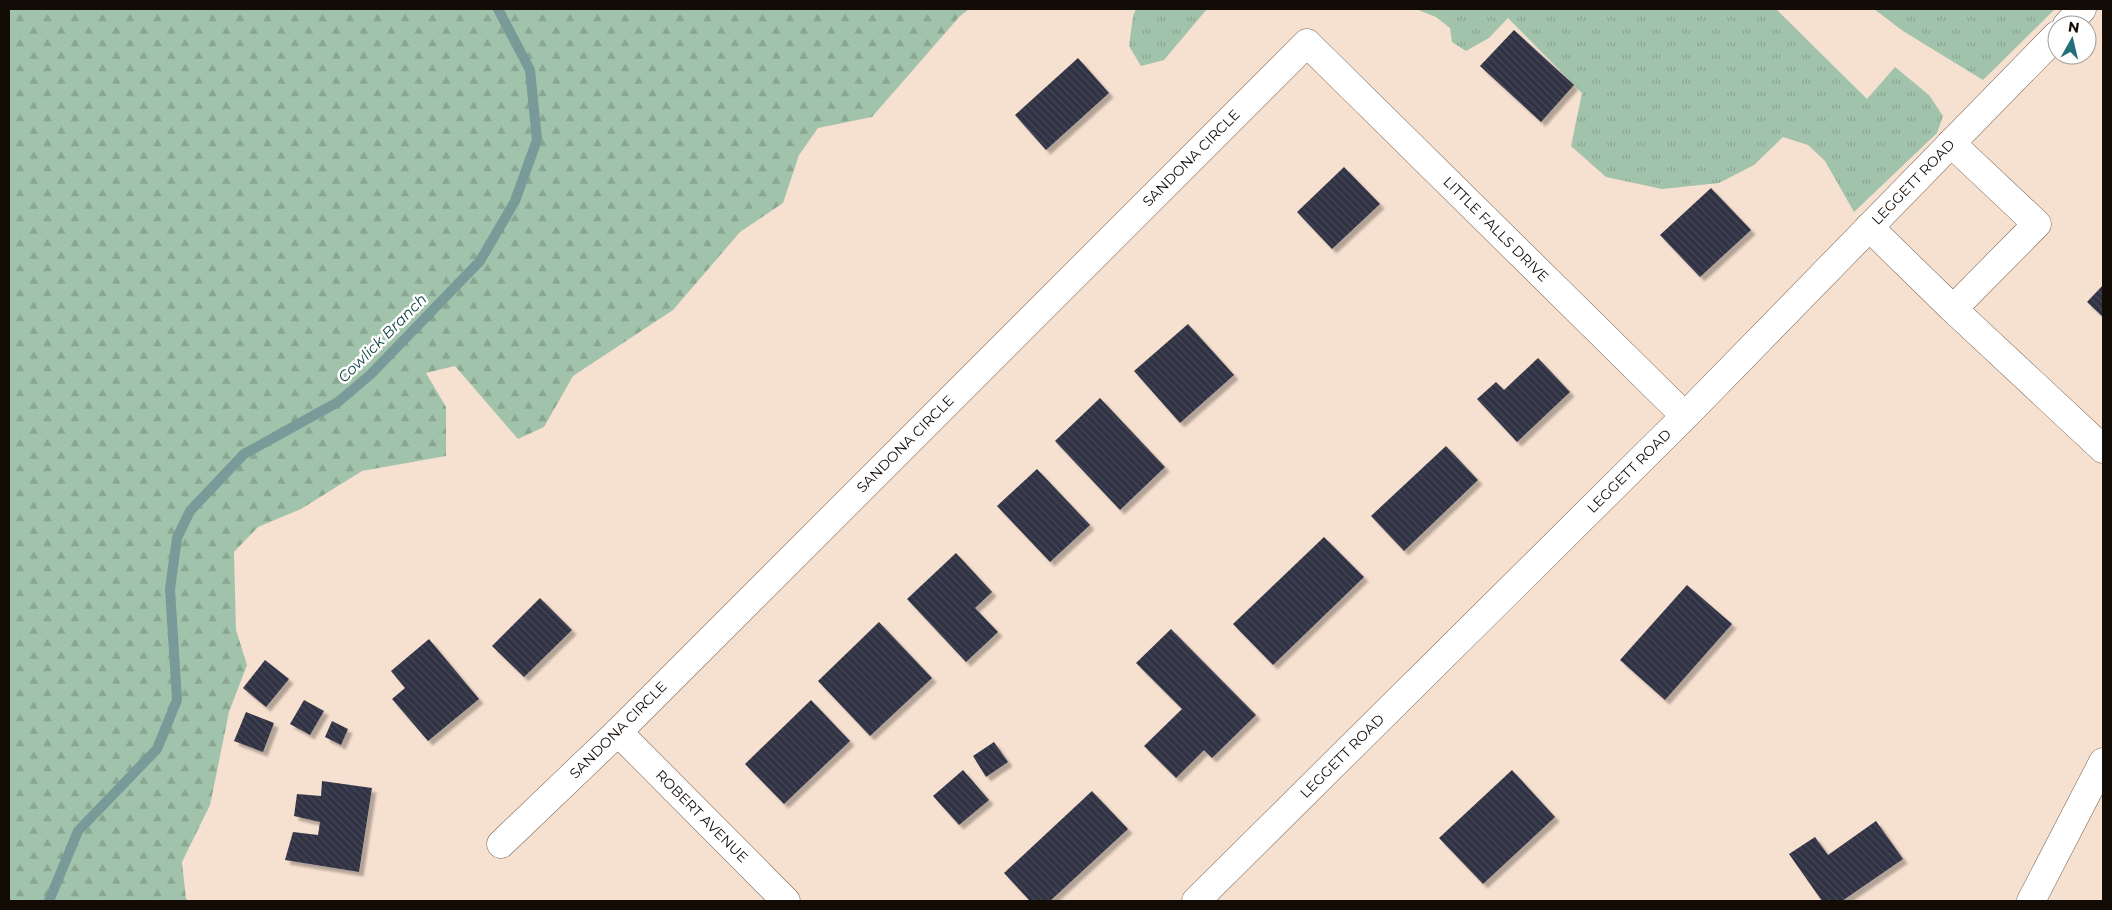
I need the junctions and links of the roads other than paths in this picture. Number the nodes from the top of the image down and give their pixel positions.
1 (1307, 43) joint
2 (2047, 45) edge
3 (1951, 143) junction
4 (1869, 227) junction
5 (1953, 309) junction
6 (1685, 416) junction
7 (2103, 449) edge
8 (618, 732) junction
9 (2103, 762) edge
10 (501, 844) dead end
11 (786, 901) edge
12 (1196, 901) edge
13 (2031, 901) edge

1 - 6 street, LITTLE FALLS DRIVE
1 - 8 street, SANDONA CIRCLE
2 - 3 street, LEGGETT ROAD
3 - 4 street, LEGGETT ROAD
3 - 5 street
4 - 5 street
4 - 6 street, LEGGETT ROAD
5 - 7 street
6 - 12 street, LEGGETT ROAD
8 - 10 street, SANDONA CIRCLE
8 - 11 street, ROBERT AVENUE
9 - 13 street

